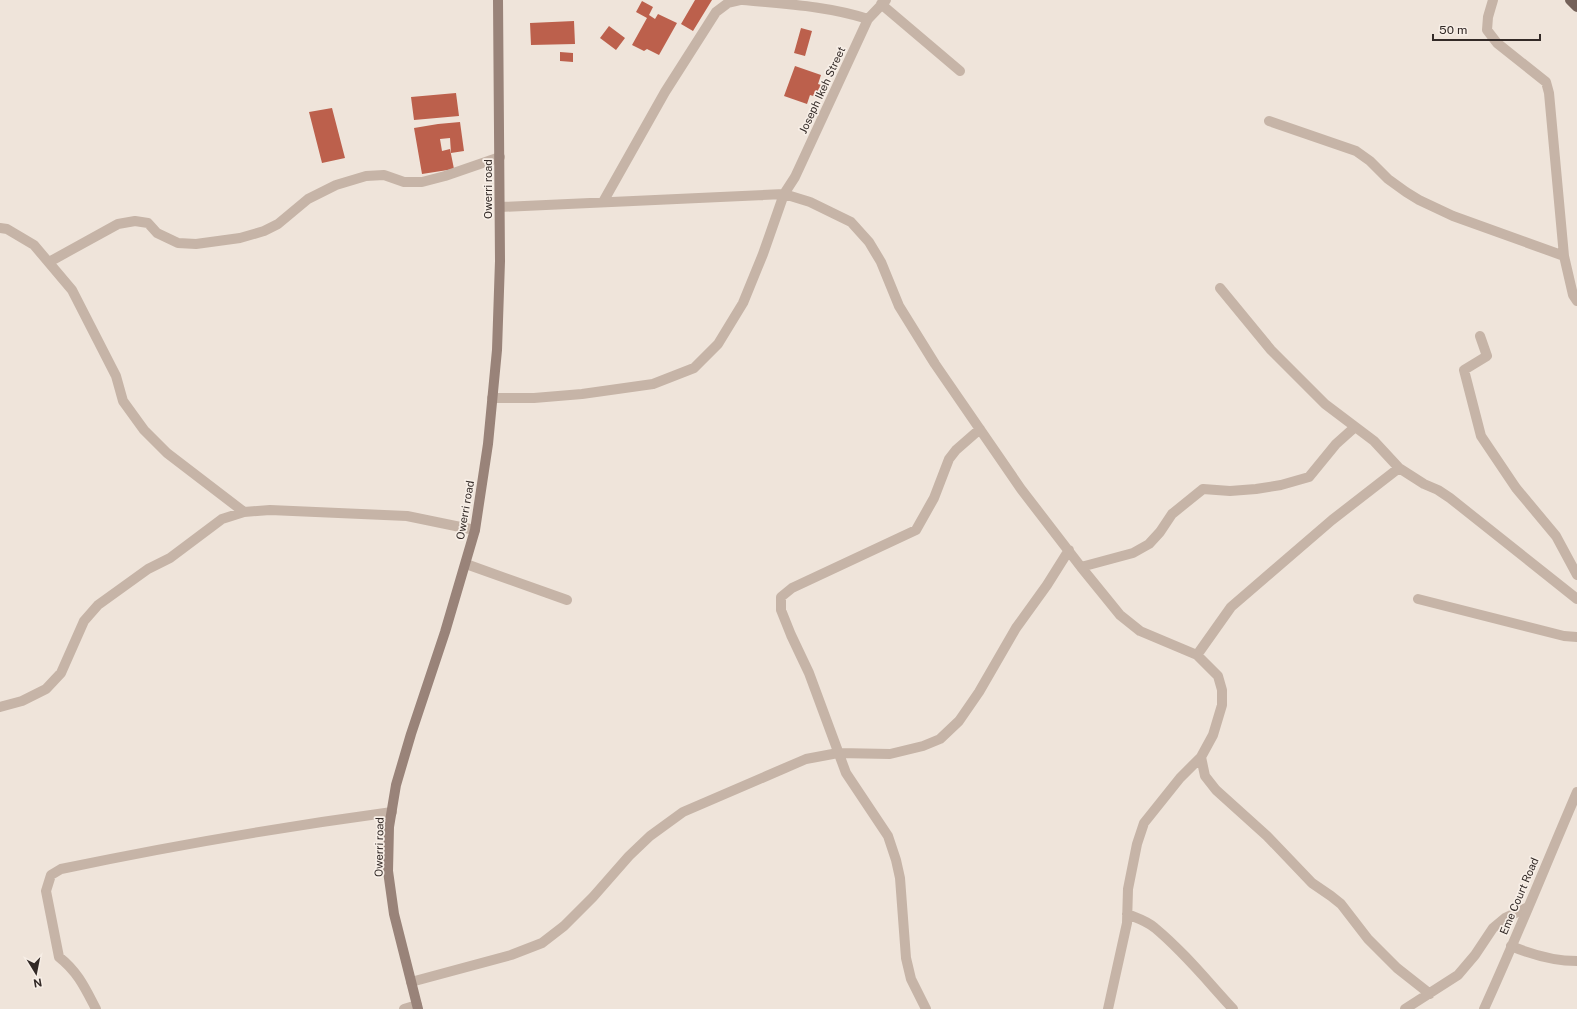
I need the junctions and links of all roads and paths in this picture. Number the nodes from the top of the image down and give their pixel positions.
1 (498, 0) edge
2 (742, 0) edge
3 (1492, 0) edge
4 (1570, 0) edge
5 (883, 2) edge
6 (1577, 7) edge
7 (868, 19) junction
8 (960, 71) dead end
9 (1269, 121) dead end
10 (500, 157) junction
11 (784, 194) junction
12 (603, 202) junction
13 (500, 207) junction
14 (0, 228) edge
15 (1564, 256) junction
16 (49, 262) junction
17 (1220, 288) dead end
18 (1577, 301) edge
19 (1480, 336) dead end
20 (492, 398) junction
21 (1355, 427) junction
22 (980, 429) junction
23 (1399, 468) junction
24 (244, 512) junction
25 (475, 530) junction
26 (1069, 550) junction
27 (466, 564) junction
28 (1081, 567) junction
29 (1577, 575) edge
30 (1577, 599) edge
31 (567, 600) dead end
32 (1418, 600) dead end
33 (1577, 637) edge
34 (1197, 655) junction
35 (0, 707) edge
36 (838, 753) junction
37 (1201, 757) junction
38 (1577, 792) edge
39 (392, 812) junction
40 (1526, 908) junction
41 (1127, 914) junction
42 (1512, 946) junction
43 (1577, 961) edge
44 (412, 982) junction
45 (1430, 994) junction
46 (418, 1007) edge
47 (96, 1009) edge
48 (404, 1009) edge
49 (926, 1009) edge
50 (1108, 1009) edge
51 (1233, 1009) edge
52 (1406, 1009) edge
53 (1484, 1009) edge

1 - 10 main road, Owerri road
2 - 7 street
2 - 12 street
3 - 15 street
4 - 6 main road
5 - 7 street, Joseph Ikeh Street
5 - 8 street
7 - 11 street, Joseph Ikeh Street
9 - 15 street
10 - 13 main road, Owerri road
10 - 16 street
11 - 12 street
11 - 20 street, Joseph Ikeh Street
11 - 22 street
12 - 13 street
13 - 20 main road, Owerri road
14 - 16 street
15 - 18 street
16 - 24 street
17 - 21 street
19 - 29 street
20 - 25 main road, Owerri road
21 - 23 street
21 - 28 street
22 - 26 street
22 - 36 street
23 - 30 street
23 - 34 street
24 - 25 street
24 - 35 street
25 - 27 main road, Owerri road
26 - 28 street
26 - 36 street
27 - 31 street
27 - 39 main road, Owerri road
28 - 34 street
32 - 33 street
34 - 37 street
36 - 44 street
36 - 49 street
37 - 41 street
37 - 45 street
38 - 40 street, Eme Court Road
39 - 44 main road, Owerri road
39 - 47 street
40 - 42 street, Eme Court Road
40 - 45 street
41 - 50 street
41 - 51 street
42 - 43 street
42 - 53 street, Eme Court Road
44 - 46 main road, Owerri road
45 - 52 street
46 - 48 street

